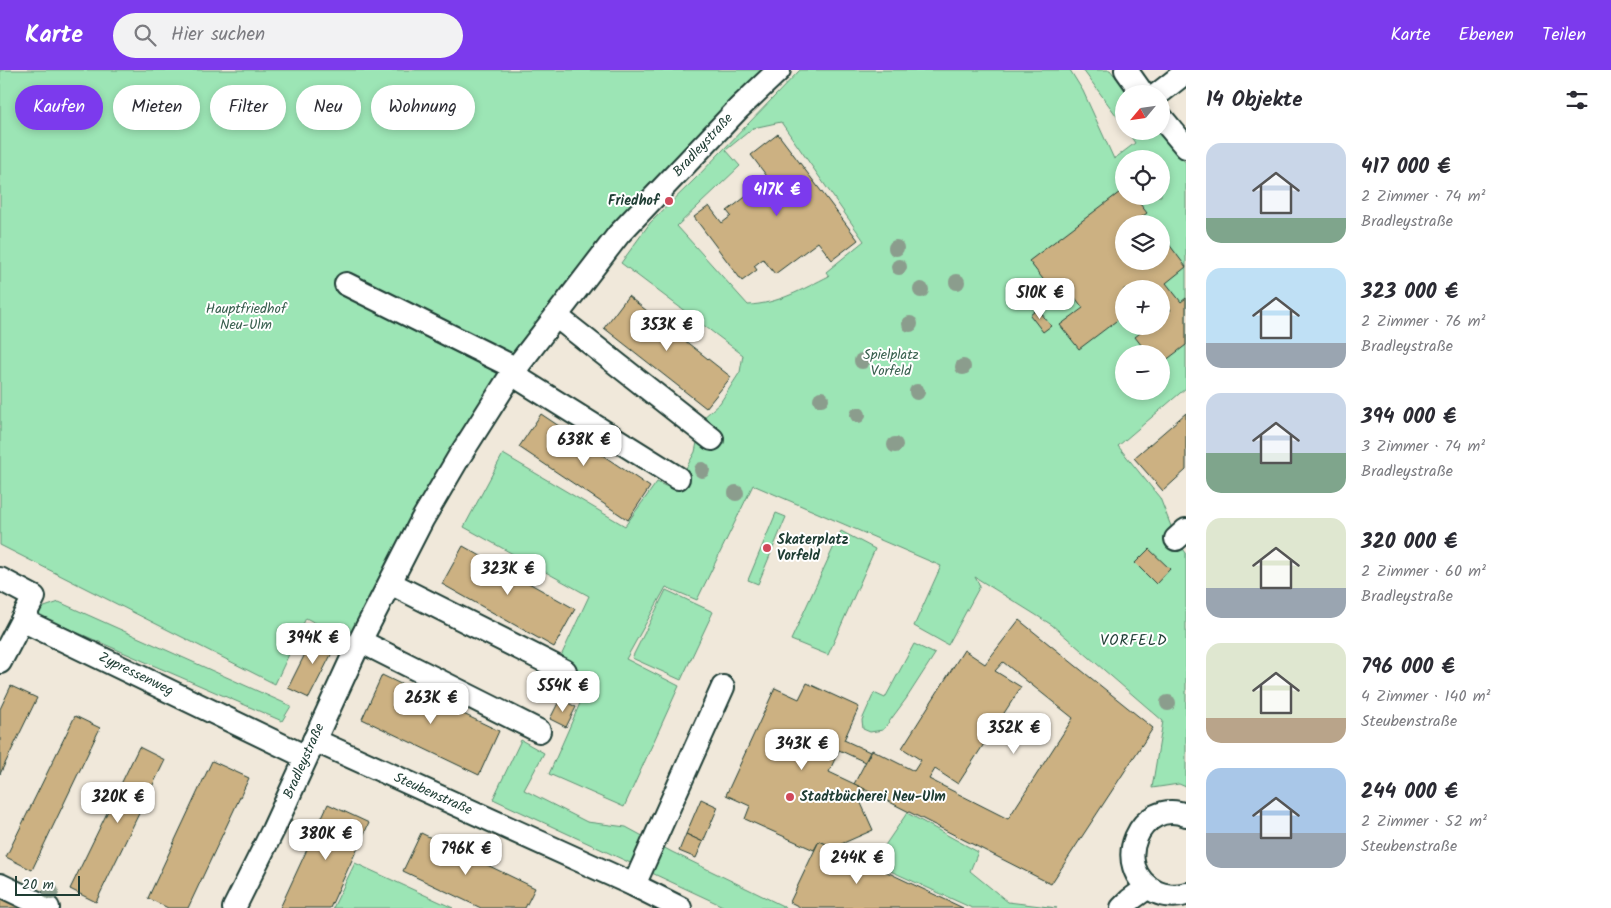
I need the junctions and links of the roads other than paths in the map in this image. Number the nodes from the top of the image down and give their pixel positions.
1 (779, 70) edge
2 (1126, 70) edge
3 (1186, 72) edge
4 (1137, 85) edge
5 (1169, 85) edge
6 (1170, 128) edge
7 (1186, 147) edge
8 (346, 284) dead end
9 (556, 316) junction
10 (513, 372) junction
11 (712, 439) dead end
12 (678, 478) dead end
13 (0, 580) edge
14 (390, 584) junction
15 (28, 623) junction
16 (360, 641) junction
17 (0, 662) edge
18 (565, 671) dead end
19 (723, 687) dead end
20 (539, 731) dead end
21 (310, 748) junction
22 (1186, 815) edge
23 (0, 885) edge
24 (634, 885) junction
25 (1148, 887) junction
26 (1175, 899) edge
27 (673, 906) edge
28 (48, 908) edge
29 (234, 908) edge
30 (1122, 908) edge

1 - 9 street, Bradleystraße
2 - 4 street
3 - 5 street
6 - 7 street
8 - 10 street
9 - 10 street, Bradleystraße
9 - 11 street
10 - 12 street
10 - 14 street, Bradleystraße
13 - 15 street
14 - 16 street, Bradleystraße
14 - 18 street
15 - 17 street
15 - 21 street, Zypressenweg
16 - 20 street
16 - 21 street, Bradleystraße
19 - 24 street
21 - 24 street, Steubenstraße
21 - 29 street, Bradleystraße
22 - 25 street
23 - 28 street
24 - 27 street, Steubenstraße
25 - 26 street
25 - 30 street

